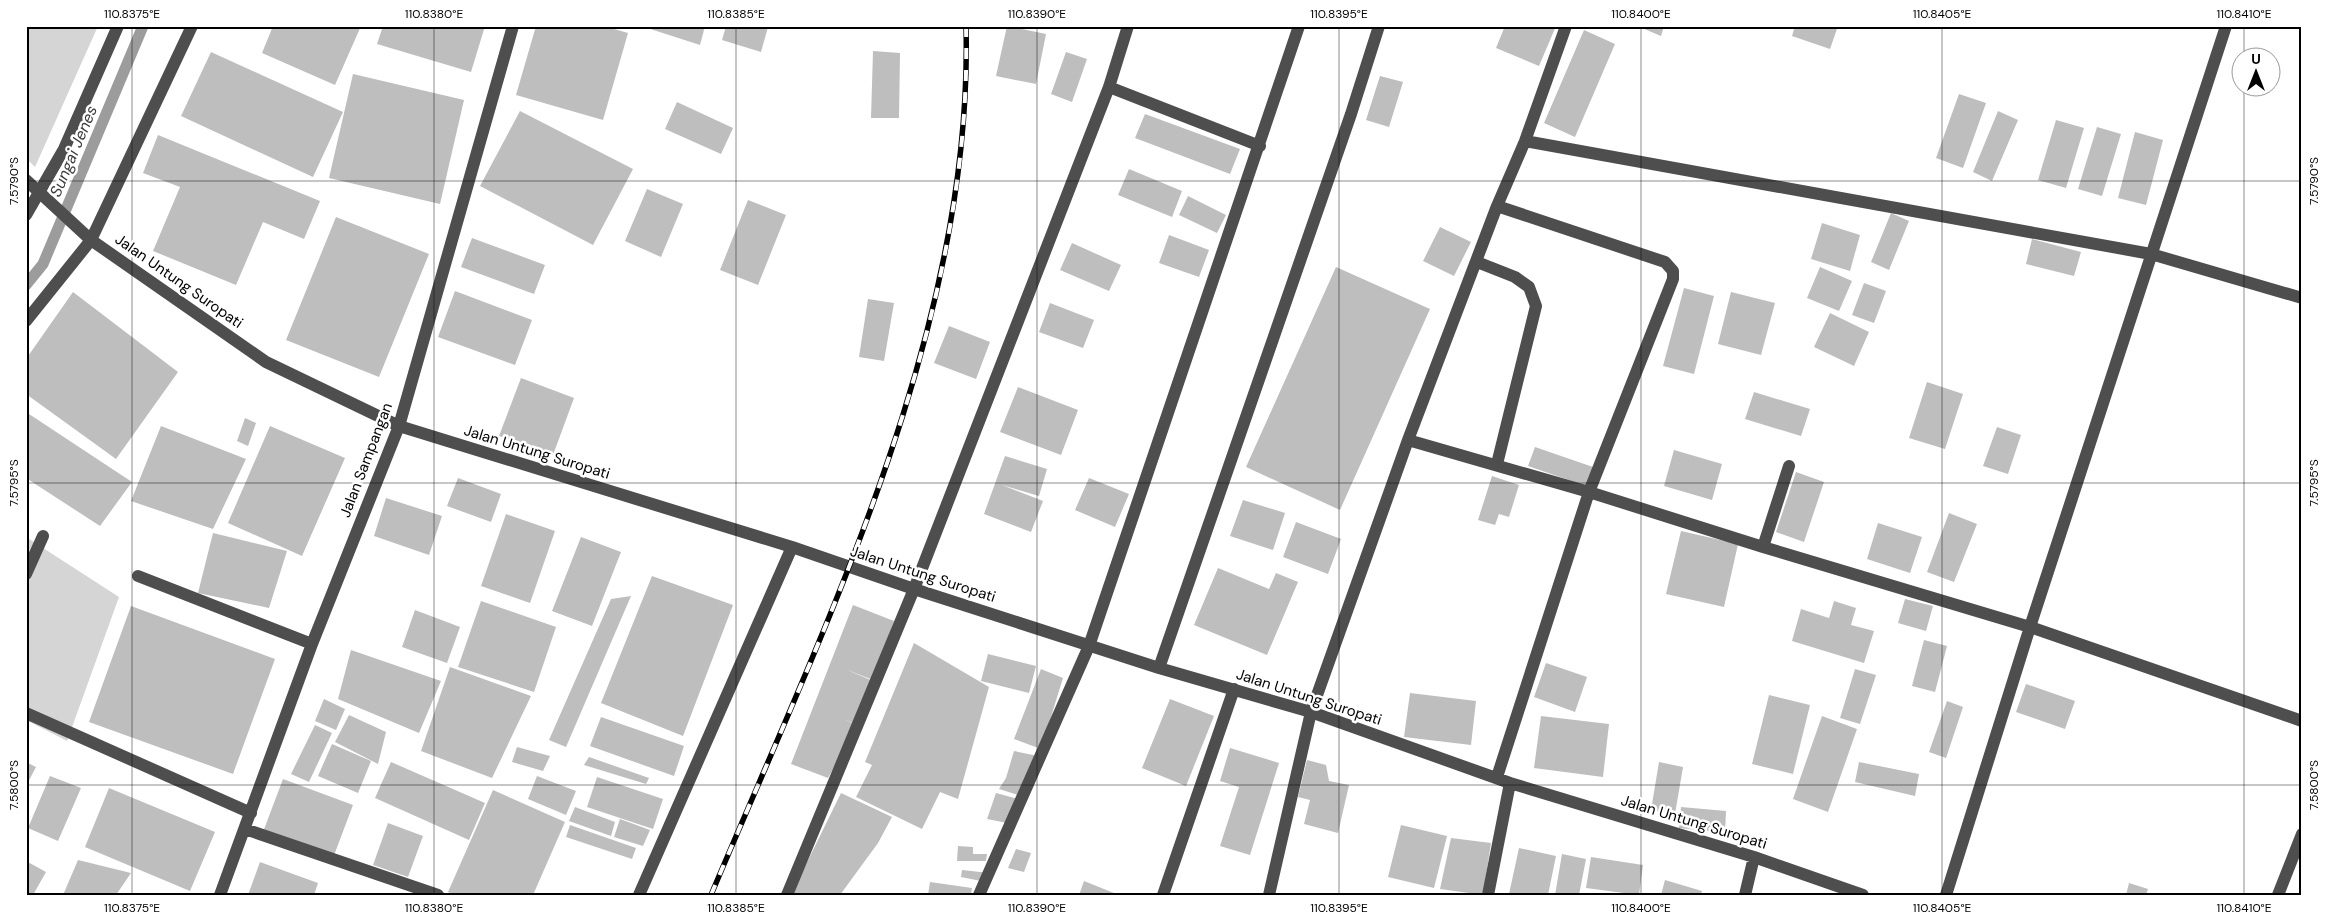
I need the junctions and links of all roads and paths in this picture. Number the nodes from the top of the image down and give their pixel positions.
1 (118, 26) edge
2 (192, 26) edge
3 (513, 26) edge
4 (1128, 26) edge
5 (1299, 26) edge
6 (1379, 26) edge
7 (1566, 26) edge
8 (2226, 26) edge
9 (1109, 87) junction
10 (1525, 141) junction
11 (1260, 146) junction
12 (26, 180) edge
13 (43, 196) junction
14 (1496, 206) junction
15 (26, 215) edge
16 (89, 238) junction
17 (2150, 254) junction
18 (1477, 262) junction
19 (2302, 298) edge
20 (26, 321) edge
21 (398, 426) junction
22 (1408, 440) junction
23 (1497, 464) junction
24 (1788, 466) dead end
25 (1590, 492) junction
26 (43, 536) dead end
27 (792, 546) junction
28 (1763, 547) junction
29 (26, 574) edge
30 (138, 576) dead end
31 (914, 589) junction
32 (2030, 627) junction
33 (312, 644) junction
34 (1089, 646) junction
35 (1159, 668) junction
36 (1234, 689) junction
37 (1311, 712) junction
38 (26, 713) edge
39 (2302, 721) edge
40 (1497, 777) junction
41 (1510, 783) junction
42 (251, 812) junction
43 (245, 830) junction
44 (2302, 834) edge
45 (1754, 857) junction
46 (220, 895) edge
47 (438, 895) edge
48 (639, 895) edge
49 (788, 895) edge
50 (979, 895) edge
51 (1163, 895) edge
52 (1269, 895) edge
53 (1488, 895) edge
54 (1745, 895) edge
55 (1864, 895) edge
56 (1946, 895) edge
57 (2278, 895) edge

1 - 13 street
2 - 16 street
3 - 21 street, Jalan Sampangan
4 - 9 street
5 - 11 street
6 - 35 street
7 - 10 street
8 - 17 street
9 - 11 street
9 - 31 street
10 - 14 street
10 - 17 street
11 - 34 street
12 - 13 street, Jalan Untung Suropati
13 - 15 street
13 - 16 street, Jalan Untung Suropati
14 - 18 street
14 - 25 street
16 - 20 street
16 - 21 street, Jalan Untung Suropati
17 - 19 street
17 - 32 street
18 - 22 street
18 - 23 street
21 - 27 street, Jalan Untung Suropati
21 - 33 street, Jalan Sampangan
22 - 23 street
22 - 37 street
23 - 25 street
24 - 28 street
25 - 28 street
25 - 40 street
26 - 29 street
27 - 31 street, Jalan Untung Suropati
27 - 48 street
28 - 32 street
30 - 33 street
31 - 34 street, Jalan Untung Suropati
31 - 49 street
32 - 39 street
32 - 56 street
33 - 42 street, Jalan Sampangan
34 - 35 street, Jalan Untung Suropati
34 - 50 street
35 - 36 street, Jalan Untung Suropati
36 - 37 street, Jalan Untung Suropati
36 - 51 street
37 - 40 street, Jalan Untung Suropati
37 - 52 street
38 - 42 street
40 - 41 street, Jalan Untung Suropati
41 - 45 street, Jalan Untung Suropati
41 - 53 street
42 - 43 street, Jalan Sampangan
43 - 46 street, Jalan Sampangan
43 - 47 street
44 - 57 street
45 - 54 street
45 - 55 street, Jalan Untung Suropati

